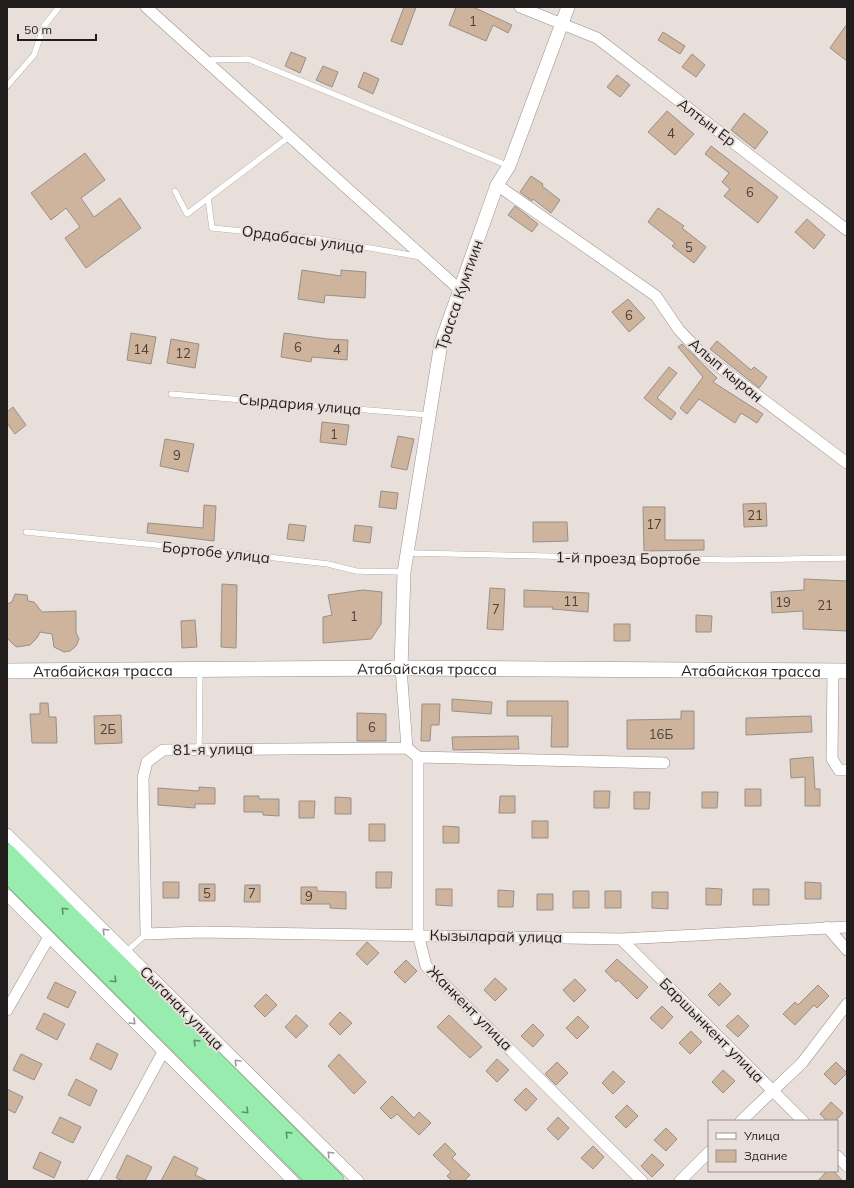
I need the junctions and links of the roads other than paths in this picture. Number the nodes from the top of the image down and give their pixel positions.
1 (59, 7) edge
2 (146, 7) edge
3 (520, 7) edge
4 (568, 7) edge
5 (562, 24) junction
6 (207, 60) junction
7 (7, 86) edge
8 (290, 136) junction
9 (509, 166) junction
10 (497, 185) junction
11 (175, 191) dead end
12 (208, 198) junction
13 (847, 230) edge
14 (423, 257) junction
15 (460, 290) junction
16 (171, 394) dead end
17 (429, 415) junction
18 (847, 463) edge
19 (26, 532) dead end
20 (408, 554) junction
21 (847, 558) edge
22 (404, 572) junction
23 (401, 668) junction
24 (200, 670) junction
25 (7, 671) edge
26 (840, 671) edge
27 (407, 748) junction
28 (199, 749) junction
29 (418, 757) junction
30 (664, 763) dead end
31 (847, 770) edge
32 (7, 834) edge
33 (7, 853) edge
34 (7, 873) edge
35 (7, 894) edge
36 (827, 927) junction
37 (847, 927) edge
38 (146, 934) junction
39 (418, 934) junction
40 (49, 937) junction
41 (621, 939) junction
42 (847, 950) edge
43 (126, 952) junction
44 (847, 1004) edge
45 (7, 1010) edge
46 (163, 1052) junction
47 (773, 1090) junction
48 (742, 1120) edge
49 (802, 1120) edge
50 (708, 1153) edge
51 (838, 1157) edge
52 (847, 1166) edge
53 (93, 1181) edge
54 (293, 1181) edge
55 (316, 1181) edge
56 (335, 1181) edge
57 (358, 1181) edge
58 (642, 1181) edge
59 (680, 1181) edge

1 - 7 lane
2 - 6 street
3 - 5 street, Алтын Ер
4 - 5 street, Трасса Кумтиин
5 - 9 street, Трасса Кумтиин
5 - 13 street, Алтын Ер
6 - 8 street
6 - 9 lane
8 - 12 lane
8 - 14 street
9 - 10 street, Трасса Кумтиин
10 - 15 street, Трасса Кумтиин
10 - 18 street, Алып кыран
11 - 12 lane
12 - 14 lane, Ордабасы улица
14 - 15 street
15 - 17 street, Трасса Кумтиин
16 - 17 lane, Сырдария улица
17 - 20 street, Трасса Кумтиин
19 - 22 lane, Бортобе улица
20 - 21 lane, 1-й проезд Бортобе
20 - 22 street, Трасса Кумтиин
22 - 23 street, Трасса Кумтиин
23 - 24 main road, Атабайская трасса
23 - 26 main road, Атабайская трасса
23 - 27 street
24 - 25 main road, Атабайская трасса
24 - 28 lane
26 - 31 street
27 - 28 street, 81-я улица
27 - 29 street
28 - 38 street, 81-я улица
29 - 30 street
29 - 39 street, Жанкент улица
43 -> 32 street, Сыганак улица
56 -> 33 highway
34 -> 55 highway
35 - 40 street
36 - 37 street, Кызыларай улица
36 - 41 street, Кызыларай улица
36 - 42 street
38 - 39 street, Кызыларай улица
38 - 43 lane
39 - 41 street, Кызыларай улица
39 - 58 street, Жанкент улица
40 - 45 street
40 -> 46 street
41 - 47 street, Баршынкент улица
57 -> 43 street, Сыганак улица
44 - 47 street
46 - 53 street
46 - 54 street
47 - 48 street
47 - 49 street, Баршынкент улица
50 - 59 street
51 - 52 street

